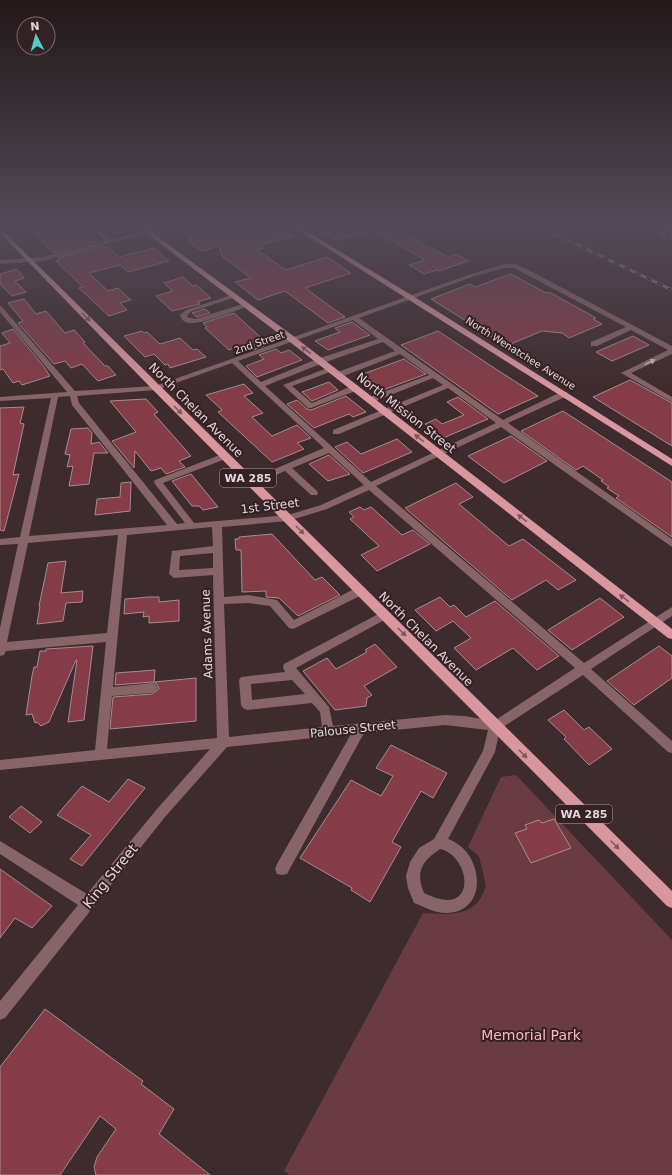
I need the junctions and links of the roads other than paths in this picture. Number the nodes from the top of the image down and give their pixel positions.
1 (51, 281) edge
2 (213, 281) edge
3 (385, 281) edge
4 (457, 281) edge
5 (543, 281) edge
6 (234, 296) junction
7 (411, 297) junction
8 (246, 305) junction
9 (0, 308) edge
10 (354, 318) junction
11 (632, 327) junction
12 (384, 339) junction
13 (293, 340) junction
14 (594, 344) dead end
15 (672, 350) edge
16 (401, 351) junction
17 (234, 361) junction
18 (320, 361) junction
19 (330, 369) junction
20 (338, 375) junction
21 (434, 375) junction
22 (260, 385) junction
23 (449, 385) junction
24 (156, 388) junction
25 (355, 388) junction
26 (73, 394) junction
27 (564, 394) junction
28 (56, 395) junction
29 (0, 399) edge
30 (370, 400) junction
31 (672, 400) edge
32 (386, 412) junction
33 (502, 423) junction
34 (336, 432) dead end
35 (330, 449) junction
36 (439, 453) junction
37 (225, 456) junction
38 (672, 463) edge
39 (286, 468) junction
40 (252, 482) junction
41 (370, 486) junction
42 (314, 493) dead end
43 (288, 518) junction
44 (217, 524) junction
45 (192, 526) junction
46 (174, 527) junction
47 (122, 532) junction
48 (25, 540) junction
49 (0, 542) edge
50 (672, 544) edge
51 (218, 549) junction
52 (218, 571) junction
53 (360, 590) junction
54 (219, 601) junction
55 (672, 611) edge
56 (384, 615) junction
57 (655, 622) junction
58 (672, 635) edge
59 (112, 637) junction
60 (0, 649) edge
61 (584, 669) junction
62 (295, 675) junction
63 (152, 688) dead end
64 (106, 692) junction
65 (315, 698) junction
66 (495, 726) junction
67 (360, 728) junction
68 (328, 732) junction
69 (223, 743) junction
70 (672, 748) edge
71 (100, 755) junction
72 (0, 765) edge
73 (439, 843) junction
74 (0, 847) edge
75 (282, 869) dead end
76 (672, 901) edge
77 (88, 903) junction
78 (0, 1012) edge

1 -> 24 main road, North Chelan Avenue / WA 285
2 - 6 main road, North Mission Street
3 - 7 main road, North Wenatchee Avenue
4 - 7 street, 2nd Street
5 - 11 street, 2nd Street
6 - 8 main road, North Mission Street
6 - 8 street
7 - 10 street, 2nd Street
7 - 27 main road, North Wenatchee Avenue
8 - 13 main road, North Mission Street
9 - 26 street
10 - 12 street
10 - 13 street, 2nd Street
11 - 14 street
11 - 15 street
12 - 16 street
12 - 18 street
13 - 17 street, 2nd Street
18 -> 13 main road, North Mission Street
31 -> 15 street
16 - 20 street
16 - 21 street
17 - 22 street
17 - 24 street, 2nd Street
18 - 19 main road, North Mission Street
18 - 22 street
19 - 20 main road, North Mission Street
19 - 25 street
20 - 25 main road, North Mission Street
21 - 23 street
21 - 30 street
22 - 35 street
23 - 32 street
23 - 33 street
24 - 26 street, 2nd Street
24 -> 37 main road, North Chelan Avenue / WA 285
25 - 30 main road, North Mission Street
26 - 28 street, 2nd Street
26 - 46 street
27 - 33 street, 1st Street
27 - 38 main road, North Wenatchee Avenue
28 - 29 street, 2nd Street
28 - 48 street
30 - 32 main road, North Mission Street
32 - 34 street
36 -> 32 main road, North Mission Street
33 - 36 street, 1st Street
33 - 50 street
35 - 39 street
35 - 41 street
36 - 41 street, 1st Street
57 -> 36 main road, North Mission Street
37 - 40 main road, North Chelan Avenue / WA 285
37 - 45 street
39 - 40 street
39 - 42 street
40 - 43 main road, North Chelan Avenue / WA 285
41 - 43 street, 1st Street
41 - 61 street
43 - 44 street, 1st Street
43 -> 53 main road, North Chelan Avenue / WA 285
44 - 45 street, 1st Street
44 - 51 street, Adams Avenue
45 - 46 street, 1st Street
46 - 47 street, 1st Street
47 - 48 street, 1st Street
47 - 59 street
48 - 49 street, 1st Street
48 - 60 street
51 - 52 street, Adams Avenue
51 - 52 street
52 - 54 street, Adams Avenue
53 - 54 street
53 - 56 main road, North Chelan Avenue / WA 285
54 - 69 street, Adams Avenue
55 - 57 street
56 - 62 street
56 -> 66 main road, North Chelan Avenue / WA 285
57 - 58 main road, North Mission Street
57 - 61 street
59 - 60 street
59 - 64 street
61 - 66 street
61 - 70 street
62 - 65 street
62 - 65 street
63 - 64 street
64 - 71 street
65 - 68 street
66 - 67 street, Palouse Street
66 - 73 street
66 -> 76 main road, WA 285
67 - 68 street, Palouse Street
67 - 75 street
68 - 69 street, Palouse Street
69 - 71 street, Palouse Street
69 - 77 street, King Street
71 - 72 street, Palouse Street
73 - 73 street
74 - 77 street
77 - 78 street, King Street

